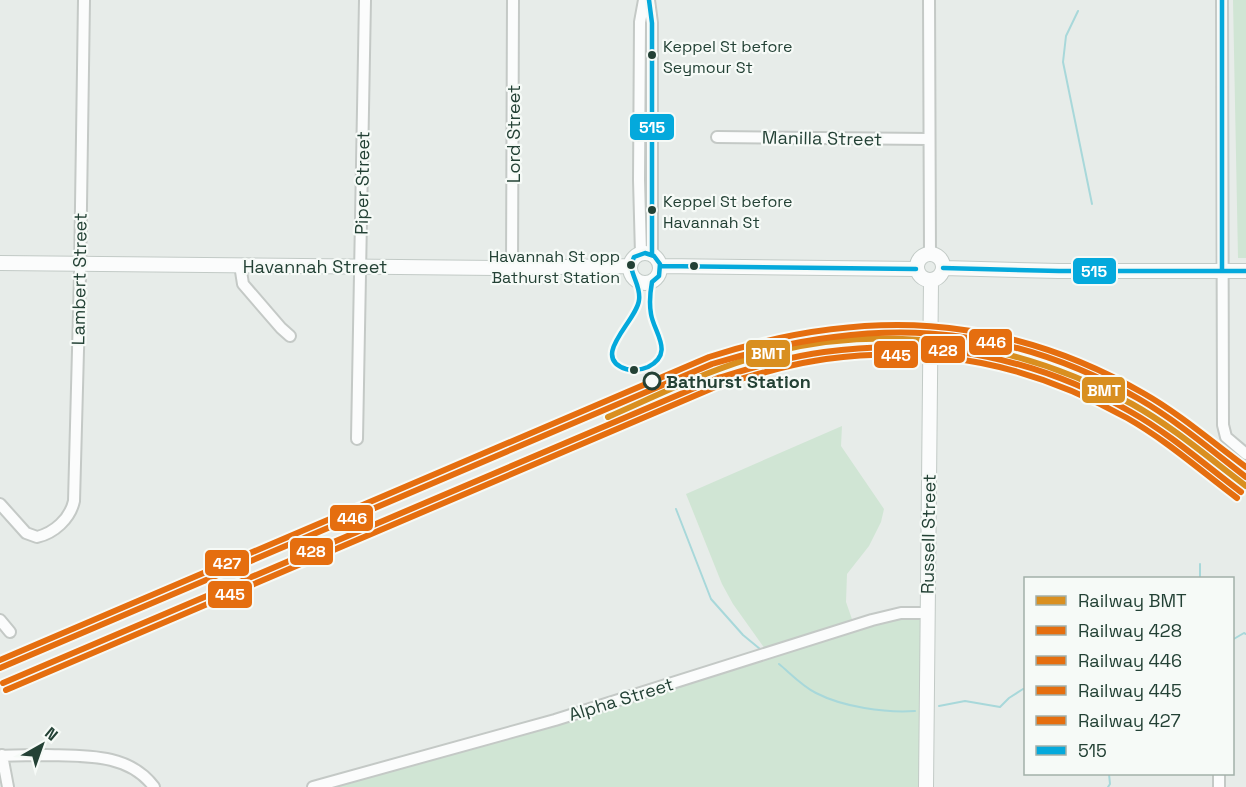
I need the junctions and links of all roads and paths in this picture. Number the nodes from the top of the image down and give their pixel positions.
1 (84, 0) edge
2 (365, 0) edge
3 (513, 0) edge
4 (646, 0) edge
5 (929, 0) edge
6 (1222, 0) edge
7 (640, 72) junction
8 (652, 72) junction
9 (717, 136) dead end
10 (928, 139) junction
11 (639, 180) junction
12 (652, 181) junction
13 (646, 254) junction
14 (930, 254) junction
15 (0, 263) edge
16 (80, 264) junction
17 (240, 265) junction
18 (361, 266) junction
19 (630, 266) junction
20 (660, 266) junction
21 (512, 268) junction
22 (916, 268) junction
23 (943, 268) junction
24 (1222, 271) junction
25 (1246, 271) edge
26 (931, 281) junction
27 (290, 336) dead end
28 (357, 439) dead end
29 (1246, 454) edge
30 (0, 504) edge
31 (927, 613) junction
32 (0, 620) edge
33 (10, 632) dead end
34 (1, 755) edge
35 (8, 787) edge
36 (154, 787) edge
37 (314, 787) edge
38 (926, 787) edge

1 - 16 street, Lambert Street
2 - 18 street, Piper Street
3 - 21 street, Lord Street
4 - 7 street
4 - 8 street
5 - 10 street
6 - 24 street
7 - 8 street
7 - 11 street
8 - 12 street
9 - 10 street, Manilla Street
10 - 14 street
11 - 12 street
11 - 13 street
12 - 13 street
13 - 19 street
13 - 20 street
14 - 22 street
14 - 23 street
15 - 16 street, Havannah Street
16 - 17 street, Havannah Street
16 - 30 street, Lambert Street
17 - 18 street, Havannah Street
17 - 27 street
18 - 21 street, Havannah Street
18 - 28 street, Piper Street
19 - 20 street
19 - 21 street, Havannah Street
20 - 22 street
22 - 26 street
23 - 24 street
23 - 26 street
24 - 25 street
24 - 29 street
26 - 31 street, Russell Street
31 - 37 street, Alpha Street
31 - 38 street, Russell Street
32 - 33 street
34 - 35 street
34 - 36 street

